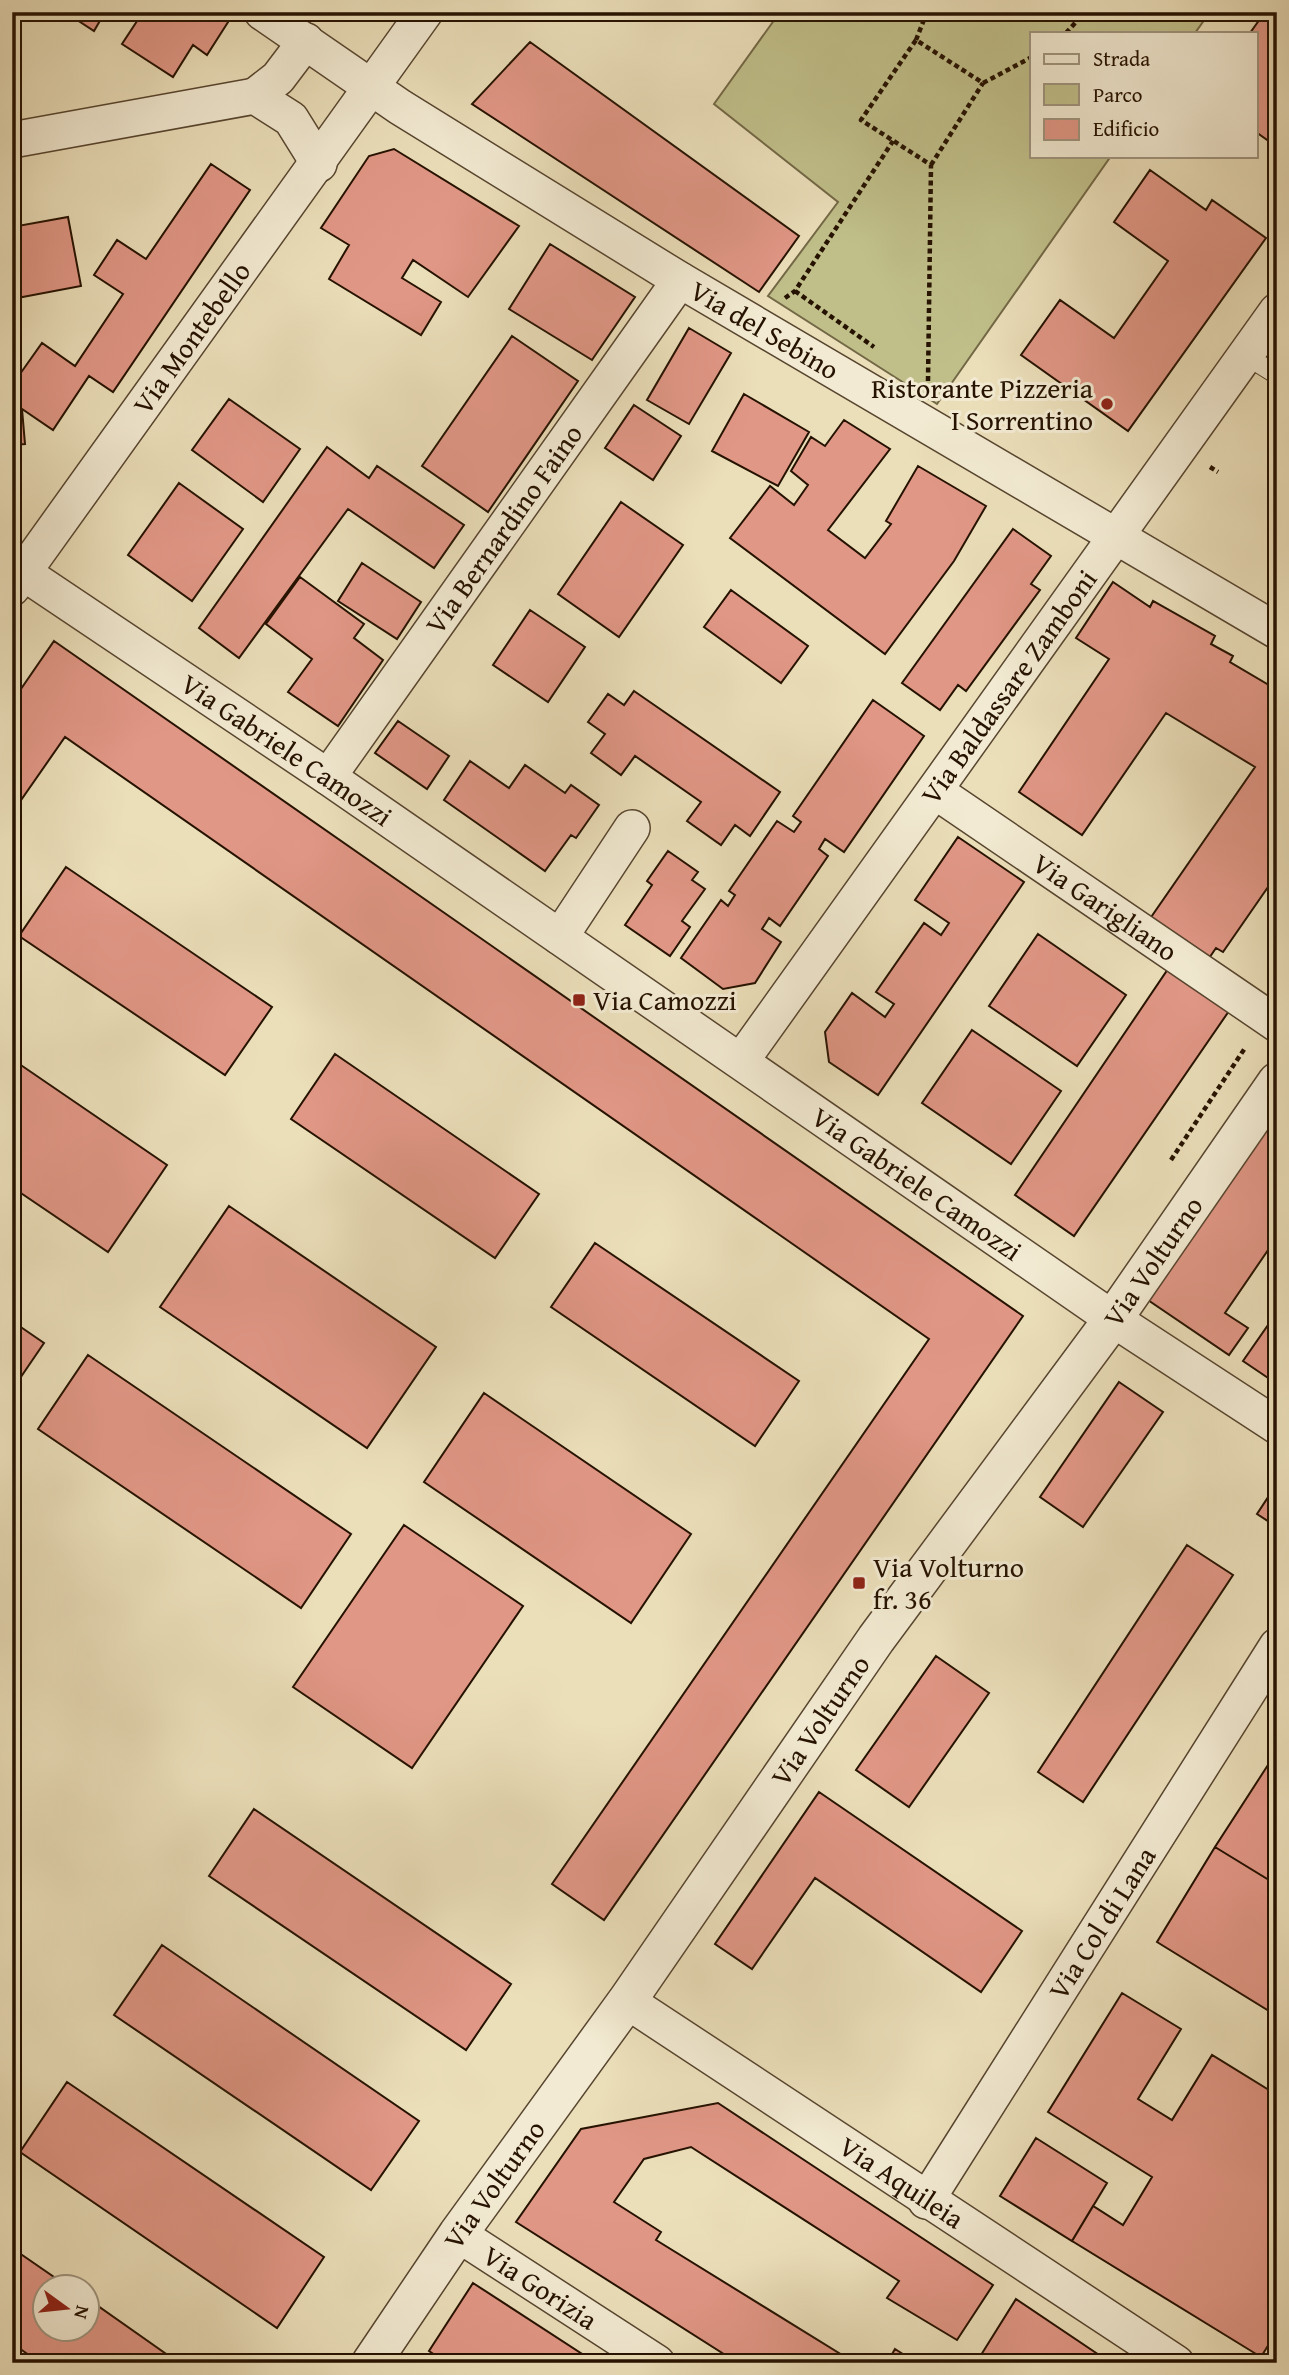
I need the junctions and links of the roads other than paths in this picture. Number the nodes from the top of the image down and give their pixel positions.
1 (262, 12) edge
2 (425, 12) edge
3 (306, 41) junction
4 (372, 89) junction
5 (255, 96) junction
6 (12, 140) edge
7 (319, 164) junction
8 (680, 280) junction
9 (1277, 312) edge
10 (1245, 355) junction
11 (1277, 375) edge
12 (1115, 535) junction
13 (16, 575) edge
14 (1277, 631) edge
15 (328, 777) junction
16 (935, 791) junction
17 (632, 828) dead end
18 (560, 937) junction
19 (1277, 1024) edge
20 (741, 1061) junction
21 (1277, 1082) edge
22 (1113, 1319) junction
23 (1277, 1426) edge
24 (1277, 1646) edge
25 (627, 2001) junction
26 (926, 2201) junction
27 (458, 2234) junction
28 (371, 2363) edge
29 (657, 2363) edge
30 (1176, 2363) edge

1 - 3 street, Via del Sebino
2 - 4 street, Via Montebello
3 - 4 street, Via del Sebino
3 - 5 street
4 - 7 street, Via Montebello
4 - 8 street, Via del Sebino
5 - 6 street
5 - 7 street
7 - 13 street, Via Montebello
8 - 12 street, Via del Sebino
8 - 15 street, Via Bernardino Faino
9 - 10 street, Via Baldassare Zamboni
10 - 11 lane
10 - 12 street, Via Baldassare Zamboni
12 - 14 street, Via del Sebino
12 - 16 street, Via Baldassare Zamboni
13 - 15 street, Via Gabriele Camozzi
15 - 18 street, Via Gabriele Camozzi
16 - 19 street, Via Garigliano
16 - 20 street, Via Baldassare Zamboni
17 - 18 street
18 - 20 street, Via Gabriele Camozzi
20 - 22 street, Via Gabriele Camozzi
21 - 22 street, Via Volturno
22 - 23 street, Via Gabriele Camozzi
22 - 25 street, Via Volturno
24 - 26 street, Via Col di Lana
25 - 26 street, Via Aquileia
25 - 27 street, Via Volturno
26 - 30 street, Via Aquileia
27 - 28 street, Via Volturno
27 - 29 street, Via Gorizia

